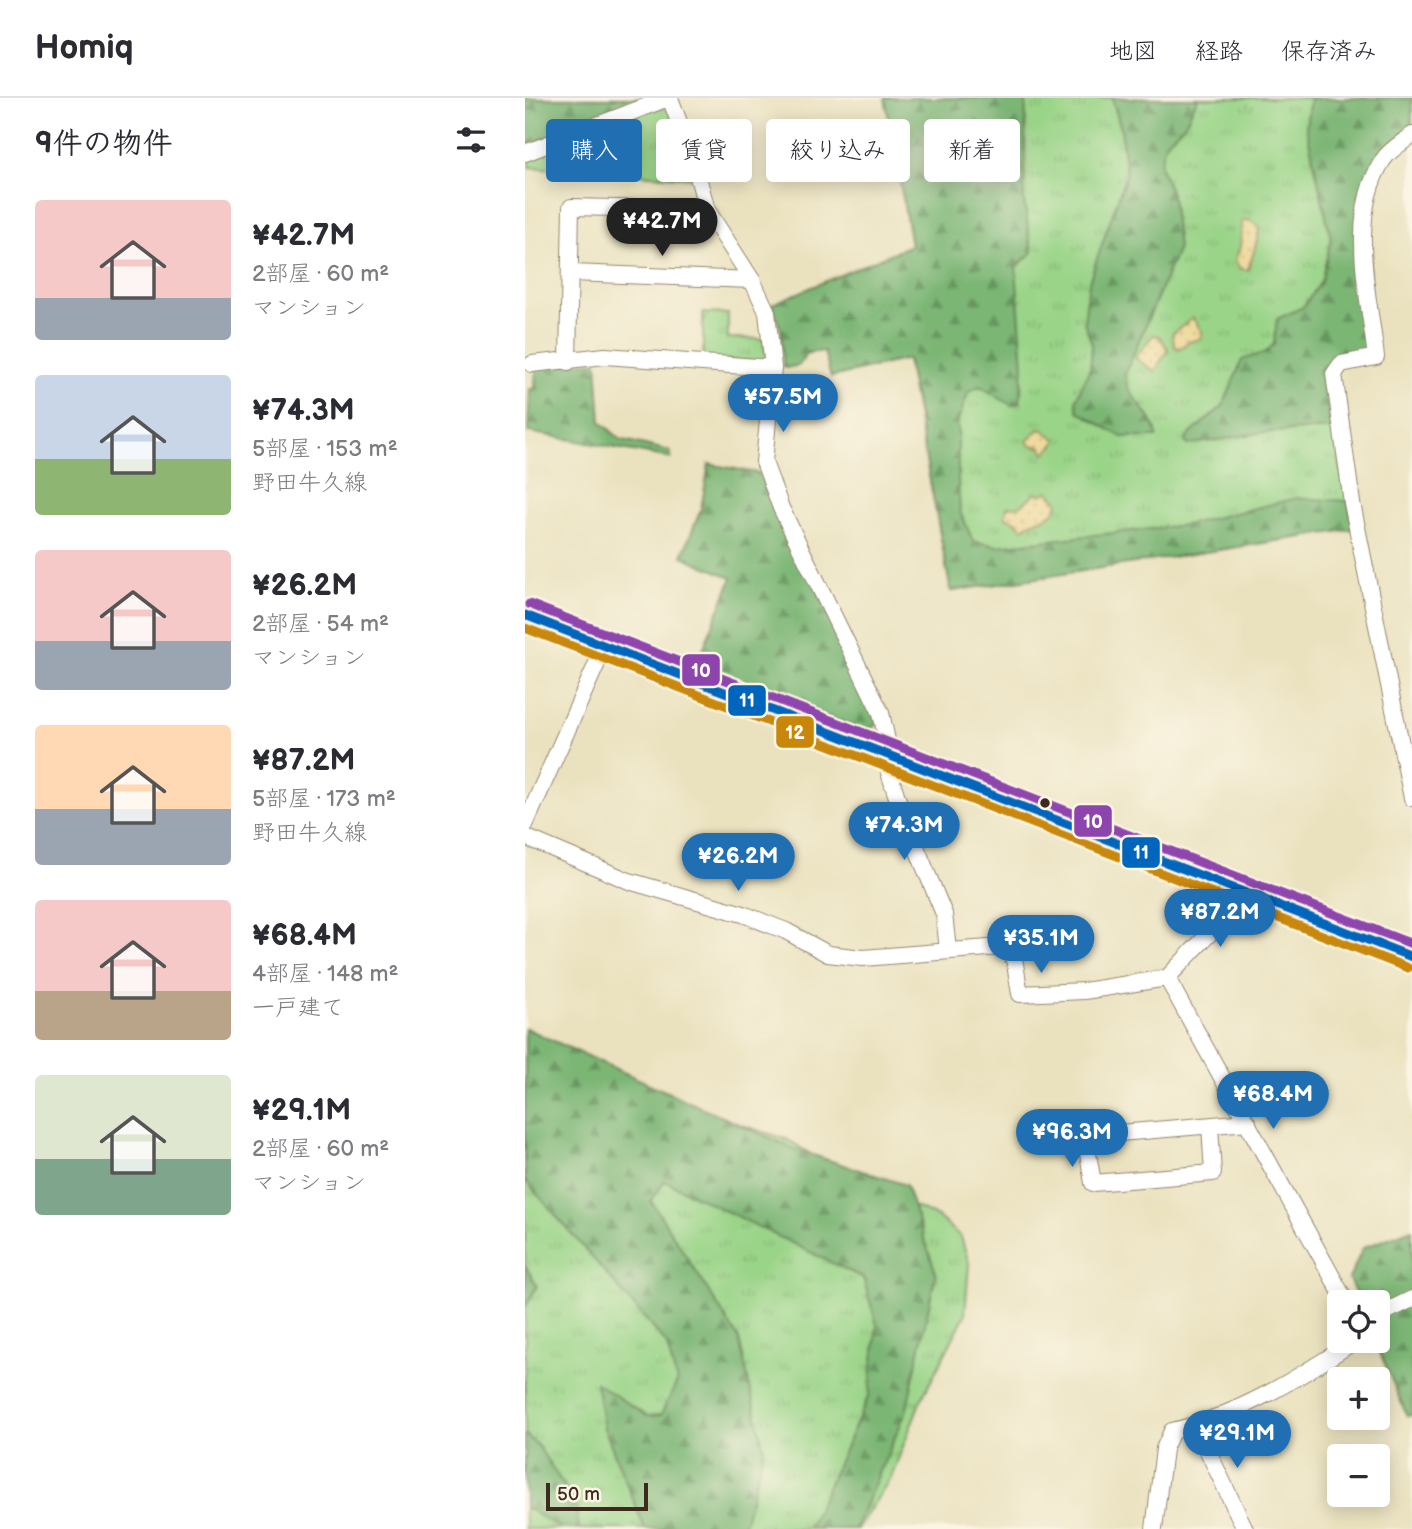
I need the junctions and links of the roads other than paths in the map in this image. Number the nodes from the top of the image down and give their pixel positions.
1 (669, 98) edge
2 (1412, 135) edge
3 (525, 153) edge
4 (707, 210) junction
5 (571, 273) junction
6 (752, 280) junction
7 (568, 362) junction
8 (532, 364) dead end
9 (773, 368) junction
10 (525, 615) edge
11 (605, 645) junction
12 (890, 754) junction
13 (1412, 798) edge
14 (525, 825) edge
15 (525, 837) edge
16 (1246, 895) junction
17 (948, 950) junction
18 (1412, 957) edge
19 (1167, 978) junction
20 (1248, 1122) junction
21 (1210, 1126) junction
22 (1339, 1290) edge
23 (1412, 1299) edge
24 (1390, 1310) edge
25 (1333, 1353) edge
26 (1196, 1426) junction
27 (1154, 1529) edge
28 (1245, 1529) edge

1 - 3 street
1 - 4 street
2 - 13 street
4 - 5 street
4 - 6 street
5 - 6 street
5 - 7 street
6 - 9 street
7 - 8 street
7 - 9 street
9 - 12 street
10 - 11 main road
11 - 12 main road
11 - 14 street
12 - 16 main road
12 - 17 street
15 - 17 street
16 - 18 main road
16 - 19 street
17 - 19 street
19 - 20 street
20 - 21 street
20 - 22 street
21 - 21 street
23 - 24 street
25 - 26 street
26 - 27 street
26 - 28 street

